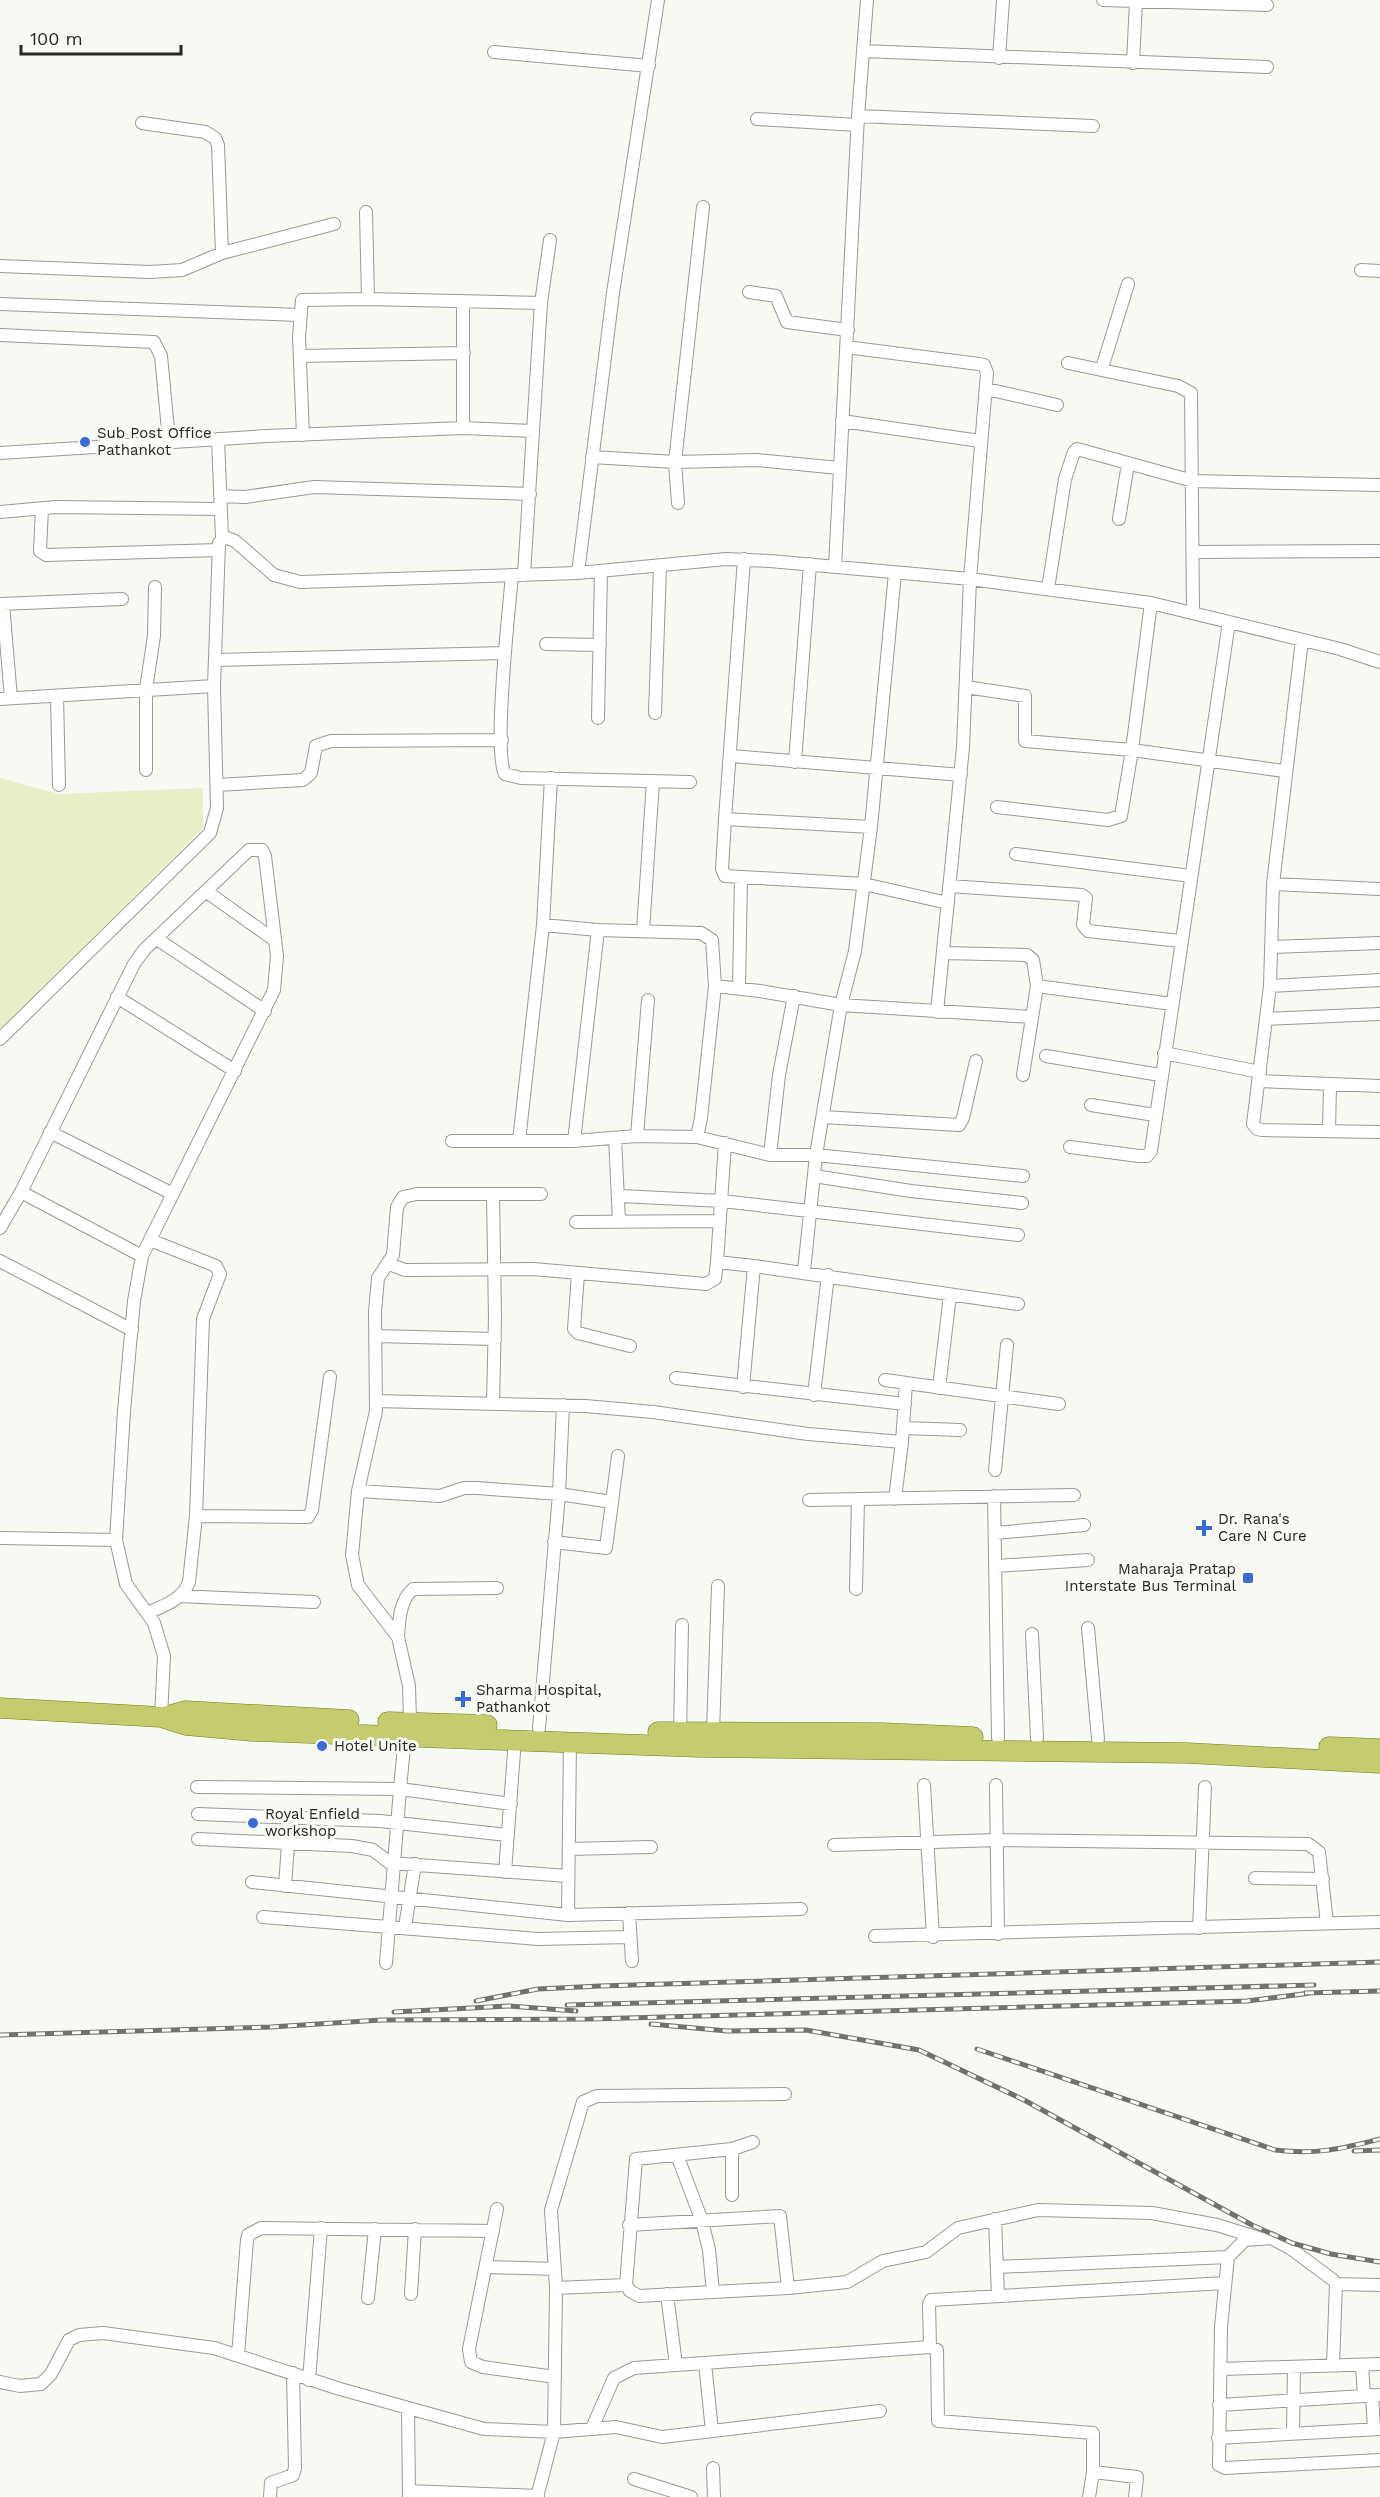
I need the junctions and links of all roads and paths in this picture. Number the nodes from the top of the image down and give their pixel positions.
1 (655, 0) edge
2 (863, 0) edge
3 (1003, 0) edge
4 (1103, 0) edge
5 (1136, 1) edge
6 (1267, 4) dead end
7 (862, 51) junction
8 (494, 52) dead end
9 (999, 58) junction
10 (1133, 63) junction
11 (649, 66) junction
12 (1267, 67) dead end
13 (757, 119) dead end
14 (858, 121) junction
15 (142, 123) dead end
16 (1093, 126) dead end
17 (703, 207) dead end
18 (366, 212) dead end
19 (334, 224) dead end
20 (550, 240) dead end
21 (222, 253) junction
22 (0, 266) edge
23 (1361, 270) dead end
24 (1380, 271) edge
25 (1128, 284) dead end
26 (749, 292) dead end
27 (368, 299) junction
28 (463, 301) junction
29 (541, 303) junction
30 (0, 304) edge
31 (299, 315) junction
32 (848, 330) junction
33 (0, 335) edge
34 (846, 346) junction
35 (464, 353) junction
36 (300, 356) junction
37 (1068, 363) dead end
38 (1102, 368) junction
39 (987, 389) junction
40 (1057, 405) dead end
41 (842, 421) junction
42 (464, 428) junction
43 (533, 431) junction
44 (303, 435) junction
45 (218, 439) junction
46 (170, 440) junction
47 (980, 441) junction
48 (0, 453) edge
49 (592, 457) junction
50 (675, 462) junction
51 (1128, 464) junction
52 (839, 468) junction
53 (1193, 481) junction
54 (1380, 485) edge
55 (530, 494) junction
56 (220, 502) junction
57 (678, 504) dead end
58 (42, 508) junction
59 (0, 512) edge
60 (1119, 519) dead end
61 (221, 544) junction
62 (1380, 550) edge
63 (1194, 552) junction
64 (744, 559) junction
65 (810, 564) junction
66 (660, 566) junction
67 (835, 567) junction
68 (601, 572) junction
69 (578, 573) junction
70 (895, 573) junction
71 (518, 576) junction
72 (970, 579) junction
73 (154, 587) dead end
74 (1048, 589) junction
75 (122, 599) dead end
76 (1151, 603) junction
77 (1, 604) edge
78 (1193, 613) junction
79 (1229, 622) junction
80 (1302, 640) junction
81 (546, 644) dead end
82 (600, 645) junction
83 (505, 653) junction
84 (215, 660) junction
85 (1380, 662) edge
86 (214, 686) junction
87 (966, 687) junction
88 (146, 689) junction
89 (57, 696) junction
90 (6, 699) edge
91 (655, 712) dead end
92 (598, 718) dead end
93 (502, 740) junction
94 (1132, 750) junction
95 (732, 756) junction
96 (795, 762) junction
97 (1210, 762) junction
98 (875, 769) junction
99 (146, 770) dead end
100 (1284, 771) junction
101 (961, 775) junction
102 (551, 778) junction
103 (653, 781) junction
104 (690, 782) dead end
105 (59, 784) dead end
106 (217, 785) junction
107 (997, 807) dead end
108 (725, 819) junction
109 (871, 827) junction
110 (1016, 854) dead end
111 (1191, 876) junction
112 (741, 877) junction
113 (864, 884) junction
114 (1273, 884) junction
115 (949, 886) junction
116 (1380, 889) edge
117 (207, 892) junction
118 (948, 903) junction
119 (543, 925) junction
120 (598, 930) junction
121 (644, 931) junction
122 (157, 939) junction
123 (273, 939) junction
124 (1180, 940) junction
125 (1380, 943) edge
126 (1272, 947) junction
127 (944, 953) junction
128 (1380, 980) edge
129 (715, 986) junction
130 (1037, 986) junction
131 (1270, 986) junction
132 (739, 988) junction
133 (794, 996) junction
134 (117, 997) junction
135 (648, 1000) dead end
136 (1172, 1004) junction
137 (841, 1005) junction
138 (265, 1011) junction
139 (937, 1012) junction
140 (1380, 1014) edge
141 (1032, 1017) junction
142 (1266, 1019) junction
143 (0, 1039) edge
144 (1164, 1053) junction
145 (1046, 1056) dead end
146 (976, 1061) dead end
147 (235, 1071) junction
148 (1160, 1075) junction
149 (1023, 1076) dead end
150 (1259, 1076) junction
151 (1330, 1084) junction
152 (1380, 1086) edge
153 (1091, 1105) dead end
154 (1155, 1115) junction
155 (823, 1117) junction
156 (1329, 1130) junction
157 (50, 1132) junction
158 (1380, 1132) edge
159 (637, 1136) junction
160 (696, 1137) junction
161 (615, 1138) junction
162 (452, 1141) dead end
163 (519, 1141) junction
164 (574, 1141) junction
165 (724, 1143) junction
166 (1070, 1147) dead end
167 (770, 1155) junction
168 (816, 1155) junction
169 (814, 1176) junction
170 (1023, 1176) dead end
171 (21, 1192) junction
172 (173, 1194) junction
173 (493, 1194) junction
174 (541, 1194) dead end
175 (620, 1196) junction
176 (722, 1201) junction
177 (1022, 1203) dead end
178 (810, 1210) junction
179 (619, 1221) junction
180 (720, 1221) junction
181 (576, 1222) dead end
182 (0, 1228) edge
183 (1018, 1235) dead end
184 (150, 1240) junction
185 (142, 1257) junction
186 (0, 1261) edge
187 (717, 1262) junction
188 (389, 1264) junction
189 (754, 1266) junction
190 (494, 1268) junction
191 (804, 1271) junction
192 (578, 1274) junction
193 (828, 1275) junction
194 (950, 1295) junction
195 (1017, 1304) dead end
196 (132, 1330) junction
197 (375, 1336) junction
198 (495, 1339) junction
199 (630, 1346) dead end
200 (1007, 1346) dead end
201 (330, 1377) dead end
202 (676, 1378) dead end
203 (885, 1380) dead end
204 (906, 1383) junction
205 (743, 1387) junction
206 (939, 1388) junction
207 (814, 1395) junction
208 (1001, 1396) junction
209 (376, 1401) junction
210 (493, 1403) junction
211 (904, 1404) junction
212 (1059, 1404) dead end
213 (563, 1405) junction
214 (904, 1428) junction
215 (960, 1430) dead end
216 (902, 1442) junction
217 (618, 1456) dead end
218 (995, 1470) dead end
219 (358, 1491) junction
220 (559, 1494) junction
221 (1074, 1495) dead end
222 (994, 1496) junction
223 (895, 1498) junction
224 (858, 1499) junction
225 (809, 1500) dead end
226 (612, 1502) junction
227 (196, 1516) junction
228 (1084, 1526) dead end
229 (995, 1533) junction
230 (0, 1538) edge
231 (116, 1540) junction
232 (554, 1542) junction
233 (1088, 1560) dead end
234 (996, 1566) junction
235 (718, 1586) dead end
236 (497, 1588) dead end
237 (856, 1589) dead end
238 (179, 1596) junction
239 (314, 1602) dead end
240 (147, 1613) junction
241 (682, 1625) dead end
242 (1088, 1628) dead end
243 (1032, 1634) dead end
244 (398, 1637) junction
245 (0, 1708) edge
246 (161, 1717) junction
247 (539, 1728) junction
248 (407, 1729) junction
249 (713, 1732) junction
250 (680, 1733) junction
251 (998, 1738) junction
252 (1037, 1738) junction
253 (515, 1739) junction
254 (1098, 1739) junction
255 (570, 1741) junction
256 (1380, 1749) edge
257 (1380, 1763) edge
258 (924, 1785) dead end
259 (996, 1785) dead end
260 (197, 1787) dead end
261 (1205, 1787) dead end
262 (400, 1789) junction
263 (511, 1804) junction
264 (198, 1814) dead end
265 (290, 1816) junction
266 (397, 1822) junction
267 (507, 1834) junction
268 (198, 1839) dead end
269 (998, 1840) junction
270 (288, 1842) junction
271 (928, 1842) junction
272 (1201, 1843) junction
273 (834, 1845) dead end
274 (651, 1847) dead end
275 (569, 1849) junction
276 (393, 1863) junction
277 (415, 1864) junction
278 (505, 1872) junction
279 (568, 1876) junction
280 (1255, 1878) dead end
281 (1323, 1879) junction
282 (252, 1882) dead end
283 (285, 1886) junction
284 (392, 1897) junction
285 (411, 1899) junction
286 (801, 1909) dead end
287 (629, 1913) junction
288 (568, 1915) junction
289 (263, 1917) dead end
290 (1380, 1922) edge
291 (1327, 1923) junction
292 (389, 1925) junction
293 (405, 1927) junction
294 (1199, 1928) junction
295 (998, 1934) junction
296 (875, 1936) dead end
297 (629, 1937) junction
298 (933, 1937) junction
299 (632, 1961) dead end
300 (386, 1963) dead end
301 (785, 2094) dead end
302 (753, 2142) dead end
303 (732, 2149) junction
304 (677, 2155) junction
305 (732, 2195) dead end
306 (497, 2209) dead end
307 (995, 2219) junction
308 (702, 2221) junction
309 (630, 2225) junction
310 (321, 2228) junction
311 (375, 2229) junction
312 (415, 2229) junction
313 (493, 2231) junction
314 (1262, 2239) junction
315 (1228, 2257) junction
316 (997, 2267) junction
317 (487, 2268) junction
318 (555, 2269) junction
319 (1225, 2283) junction
320 (1336, 2284) junction
321 (626, 2285) junction
322 (1380, 2286) edge
323 (556, 2288) junction
324 (788, 2288) junction
325 (713, 2292) junction
326 (411, 2294) dead end
327 (667, 2294) junction
328 (998, 2296) junction
329 (368, 2298) dead end
330 (930, 2347) junction
331 (238, 2355) junction
332 (705, 2363) junction
333 (1380, 2364) edge
334 (676, 2365) junction
335 (1333, 2365) junction
336 (1362, 2365) junction
337 (1294, 2367) junction
338 (1220, 2369) junction
339 (293, 2373) junction
340 (555, 2377) junction
341 (309, 2380) junction
342 (0, 2382) edge
343 (1372, 2396) edge
344 (1294, 2400) junction
345 (1219, 2404) junction
346 (408, 2408) junction
347 (880, 2411) dead end
348 (592, 2428) junction
349 (1377, 2429) edge
350 (712, 2431) junction
351 (554, 2432) junction
352 (1293, 2434) junction
353 (1218, 2438) junction
354 (1380, 2460) edge
355 (713, 2468) dead end
356 (1093, 2472) junction
357 (634, 2479) dead end
358 (409, 2494) edge
359 (270, 2497) edge
360 (538, 2497) edge
361 (691, 2497) edge
362 (714, 2497) edge
363 (1089, 2497) edge
364 (1135, 2497) edge

1 - 11 street
2 - 7 street
3 - 9 street
4 - 5 street
5 - 6 street
5 - 10 street
7 - 9 street
7 - 14 street
8 - 11 street
9 - 10 street
10 - 12 street
11 - 49 street
13 - 14 street
14 - 16 street
14 - 32 street
15 - 21 street
17 - 50 street
18 - 27 street
19 - 21 street
20 - 29 street
21 - 22 street
23 - 24 street
25 - 38 street
26 - 32 street
27 - 28 street
27 - 31 street
28 - 29 street
28 - 35 street
29 - 43 street
30 - 31 street
31 - 36 street
32 - 34 street
33 - 46 street
34 - 39 street
34 - 41 street
35 - 36 street
35 - 42 street
36 - 44 street
37 - 38 street
38 - 53 street
39 - 40 street
39 - 47 street
41 - 47 street
41 - 52 street
42 - 43 street
42 - 44 street
43 - 55 street
44 - 45 street
45 - 46 street
45 - 56 street
46 - 48 street
47 - 72 street
49 - 50 street
49 - 69 street
50 - 52 street
50 - 57 street
51 - 53 street
51 - 60 street
51 - 74 street
52 - 67 street
53 - 54 street
53 - 63 street
55 - 56 street
55 - 71 street
56 - 58 street
56 - 61 street
58 - 59 street
58 - 61 street
61 - 71 street
61 - 84 street
62 - 63 street
63 - 78 street
64 - 65 street
64 - 66 street
64 - 95 street
65 - 67 street
65 - 96 street
66 - 68 street
66 - 91 street
67 - 70 street
68 - 69 street
68 - 82 street
69 - 71 street
70 - 72 street
70 - 98 street
71 - 83 street
72 - 74 street
72 - 87 street
73 - 88 street
74 - 76 street
75 - 77 street
76 - 78 street
76 - 94 street
77 - 90 street
78 - 79 street
79 - 80 street
79 - 97 street
80 - 85 street
80 - 100 street
81 - 82 street
82 - 92 street
83 - 84 street
83 - 93 street
84 - 86 street
86 - 88 street
86 - 106 street
87 - 94 street
87 - 101 street
88 - 89 street
88 - 99 street
89 - 90 street
89 - 105 street
93 - 102 street
93 - 106 street
94 - 97 street
94 - 107 street
95 - 96 street
95 - 108 street
96 - 98 street
97 - 100 street
97 - 111 street
98 - 101 street
98 - 109 street
100 - 114 street
101 - 115 street
102 - 103 street
102 - 119 street
103 - 104 street
103 - 121 street
106 - 143 street
108 - 109 street
108 - 112 street
109 - 113 street
110 - 111 street
111 - 124 street
112 - 113 street
112 - 132 street
113 - 118 street
113 - 137 street
114 - 116 street
114 - 126 street
115 - 118 street
115 - 124 street
117 - 122 street
117 - 123 street
117 - 123 street
118 - 127 street
119 - 120 street
119 - 163 street
120 - 121 street
120 - 164 street
121 - 129 street
122 - 134 street
122 - 138 street
123 - 138 street
124 - 136 street
125 - 126 street
126 - 131 street
127 - 130 street
127 - 139 street
128 - 131 street
129 - 132 street
129 - 160 street
130 - 136 street
130 - 141 street
131 - 142 street
132 - 133 street
133 - 137 street
133 - 167 street
134 - 147 street
134 - 157 street
135 - 159 street
136 - 144 street
137 - 139 street
137 - 155 street
138 - 147 street
139 - 141 street
140 - 142 street
141 - 149 street
142 - 150 street
144 - 148 street
144 - 150 street
145 - 148 street
146 - 155 street
147 - 172 street
148 - 154 street
150 - 151 street
150 - 156 street
151 - 152 street
151 - 156 street
153 - 154 street
154 - 166 street
155 - 168 street
156 - 158 street
157 - 171 street
157 - 172 street
159 - 160 street
159 - 161 street
160 - 165 street
161 - 164 street
161 - 175 street
162 - 163 street
163 - 164 street
165 - 167 street
165 - 176 street
167 - 168 street
168 - 169 street
168 - 170 street
169 - 177 street
169 - 178 street
171 - 182 street
171 - 185 street
172 - 184 street
173 - 174 street
173 - 188 street
173 - 190 street
175 - 176 street
175 - 179 street
176 - 178 street
176 - 180 street
178 - 183 street
178 - 191 street
179 - 180 street
179 - 181 street
180 - 187 street
184 - 185 street
184 - 227 street
185 - 196 street
186 - 196 street
187 - 189 street
187 - 192 street
188 - 190 street
188 - 197 street
189 - 191 street
189 - 205 street
190 - 192 street
190 - 198 street
191 - 193 street
192 - 199 street
193 - 194 street
193 - 207 street
194 - 195 street
194 - 206 street
196 - 231 street
197 - 198 street
197 - 209 street
198 - 210 street
200 - 208 street
201 - 227 street
202 - 205 street
203 - 204 street
204 - 206 street
204 - 211 street
205 - 207 street
206 - 208 street
207 - 211 street
208 - 212 street
208 - 218 street
209 - 210 street
209 - 219 street
210 - 213 street
211 - 214 street
213 - 216 street
213 - 220 street
214 - 215 street
214 - 216 street
216 - 223 street
217 - 226 street
219 - 220 street
219 - 244 street
220 - 226 street
220 - 232 street
221 - 222 street
222 - 223 street
222 - 229 street
223 - 224 street
224 - 225 street
224 - 237 street
226 - 232 street
227 - 238 street
228 - 229 street
229 - 234 street
230 - 231 street
231 - 240 street
232 - 247 street
233 - 234 street
234 - 251 street
235 - 249 street
236 - 244 street
238 - 239 street
238 - 240 street
240 - 246 street
241 - 250 street
242 - 254 street
243 - 252 street
244 - 248 street
245 - 246 main road
246 - 248 main road
247 - 248 main road
247 - 250 main road
248 - 253 main road
248 - 262 street
249 - 250 main road
249 - 251 main road
251 - 252 main road
252 - 254 main road
253 - 255 main road
253 - 263 street
254 - 256 main road
255 - 257 main road
255 - 275 street
258 - 271 street
259 - 269 street
260 - 262 street
261 - 272 street
262 - 263 street
262 - 266 street
263 - 267 street
264 - 265 street
265 - 266 street
265 - 270 street
266 - 267 street
266 - 276 street
267 - 278 street
268 - 270 street
269 - 271 street
269 - 272 street
269 - 295 street
270 - 276 street
270 - 283 street
271 - 273 street
271 - 298 street
272 - 281 street
272 - 294 street
274 - 275 street
275 - 279 street
276 - 277 street
276 - 284 street
277 - 278 street
277 - 285 street
278 - 279 street
279 - 288 street
280 - 281 street
281 - 291 street
282 - 283 street
283 - 284 street
284 - 285 street
284 - 292 street
285 - 288 street
285 - 293 street
286 - 287 street
287 - 288 street
287 - 297 street
289 - 292 street
290 - 291 street
291 - 294 street
292 - 293 street
292 - 300 street
293 - 297 street
294 - 295 street
295 - 298 street
296 - 298 street
297 - 299 street
301 - 318 street
302 - 303 street
303 - 304 street
303 - 305 street
304 - 308 street
304 - 309 street
306 - 313 street
307 - 314 street
307 - 316 street
307 - 324 street
308 - 309 street
308 - 324 street
308 - 325 street
309 - 321 street
310 - 311 street
310 - 331 street
310 - 341 street
311 - 312 street
311 - 329 street
312 - 313 street
312 - 326 street
313 - 317 street
314 - 315 street
314 - 320 street
315 - 316 street
315 - 319 street
316 - 328 street
317 - 318 street
317 - 340 street
318 - 323 street
319 - 328 street
319 - 338 street
320 - 322 street
320 - 335 street
321 - 323 street
321 - 327 street
323 - 340 street
324 - 325 street
325 - 327 street
327 - 334 street
328 - 330 street
330 - 332 street
330 - 356 street
331 - 339 street
331 - 342 street
332 - 334 street
332 - 350 street
333 - 336 street
334 - 348 street
335 - 336 street
335 - 337 street
336 - 343 street
337 - 338 street
337 - 344 street
338 - 345 street
339 - 341 street
339 - 359 street
340 - 351 street
341 - 346 street
343 - 344 street
343 - 349 street
344 - 345 street
344 - 352 street
345 - 353 street
346 - 351 street
346 - 358 street
347 - 350 street
348 - 350 street
348 - 351 street
349 - 352 street
351 - 360 street
352 - 353 street
353 - 354 street
355 - 362 street
356 - 363 street
356 - 364 street
357 - 361 street
358 - 360 street

